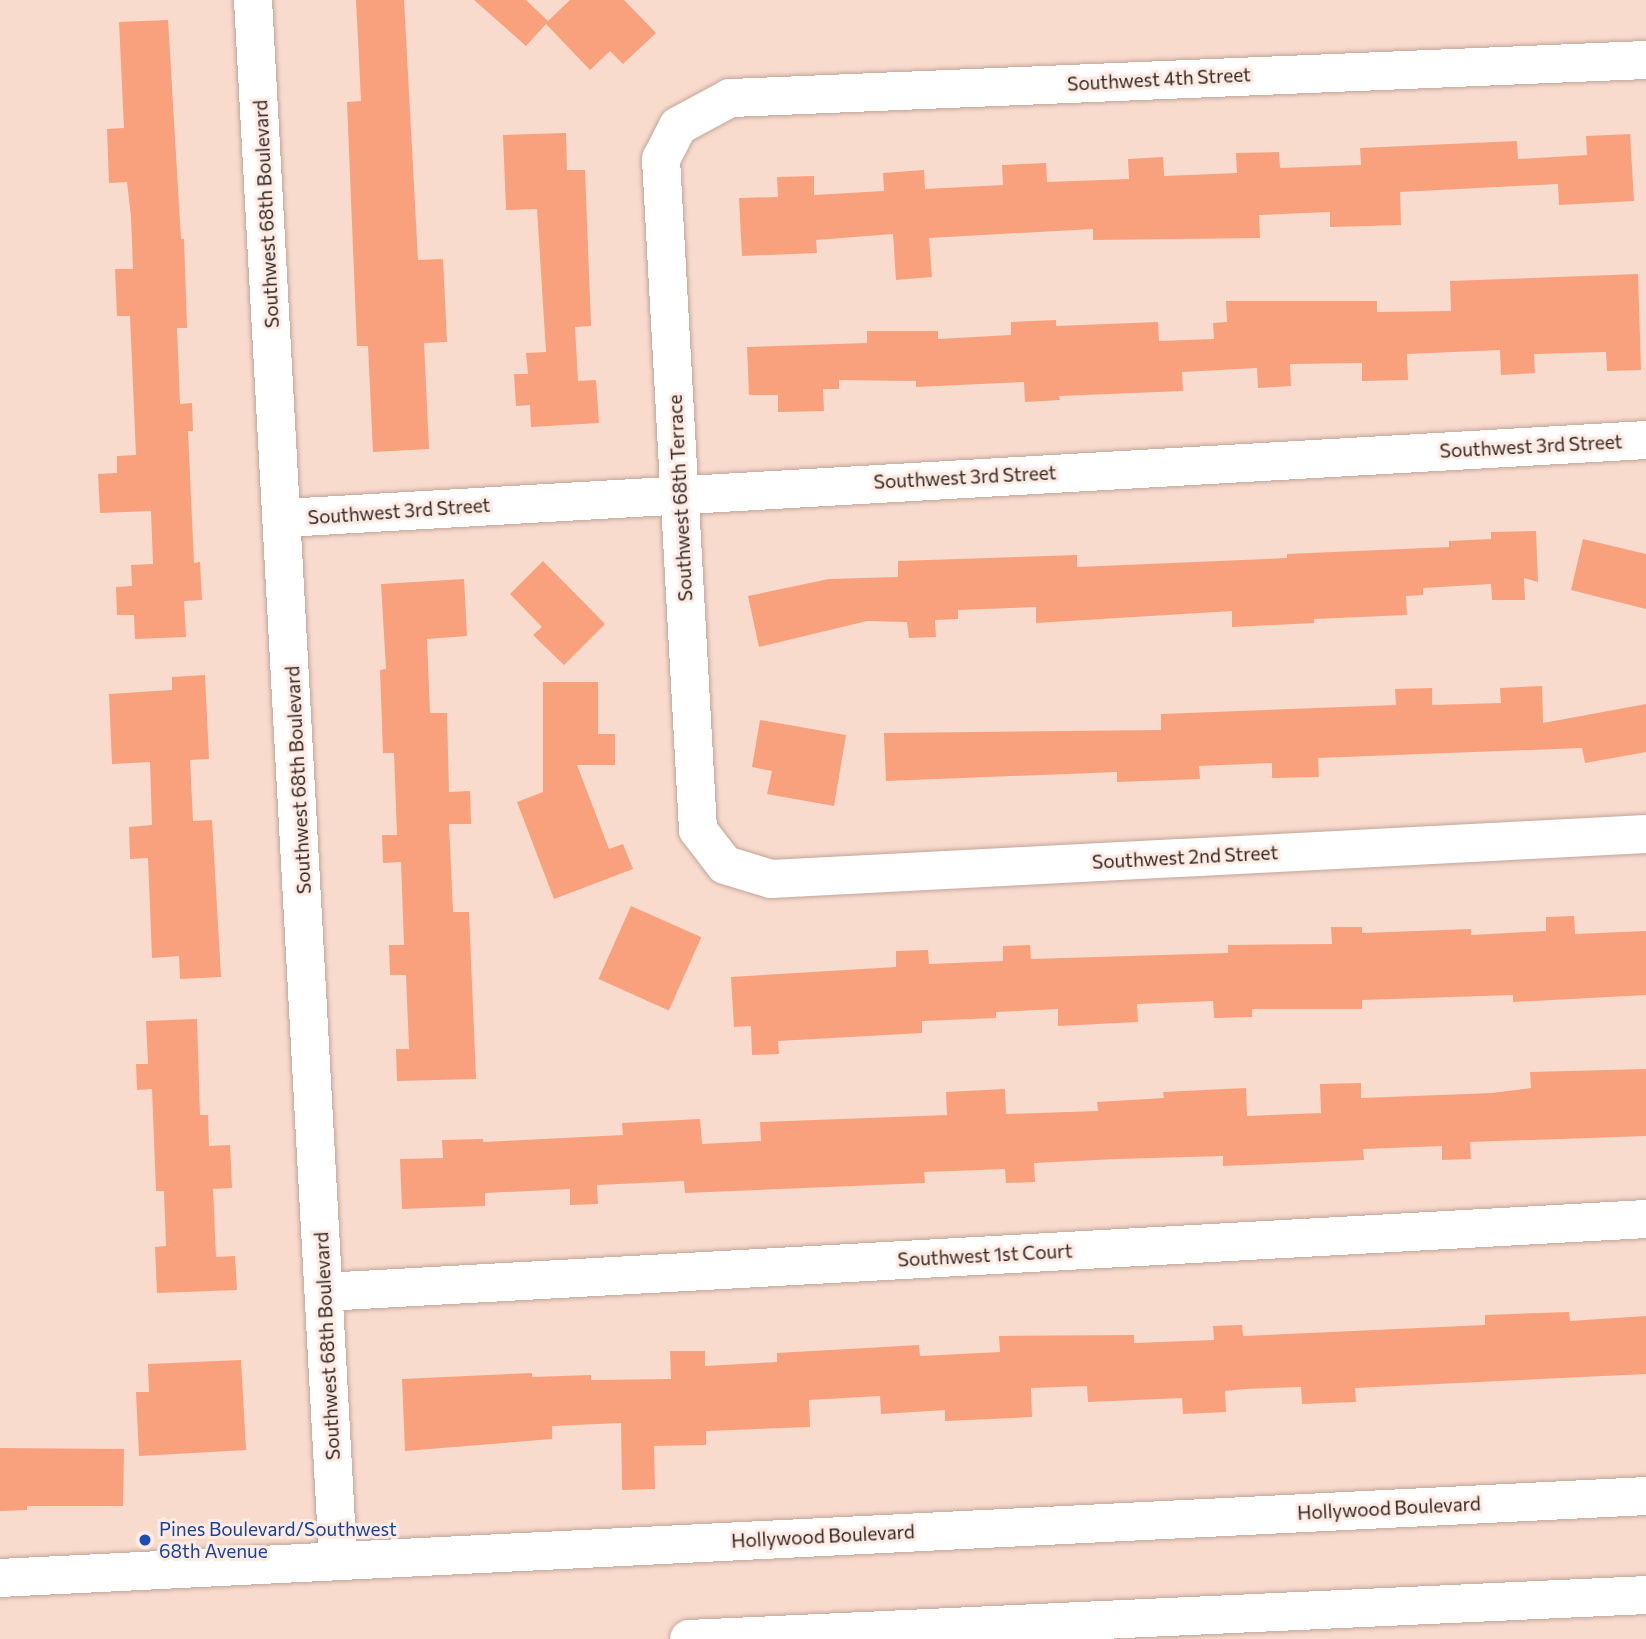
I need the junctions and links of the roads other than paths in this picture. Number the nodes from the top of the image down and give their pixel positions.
1 (253, 0) edge
2 (1646, 60) edge
3 (678, 126) joint
4 (1646, 440) edge
5 (680, 493) junction
6 (285, 518) junction
7 (1646, 834) edge
8 (725, 865) joint
9 (1646, 1219) edge
10 (324, 1292) junction
11 (1646, 1496) edge
12 (338, 1560) junction
13 (0, 1578) edge
14 (1646, 1595) edge
15 (689, 1639) edge

1 - 6 main road, Southwest 68th Boulevard
2 - 3 main road, Southwest 4th Street
3 - 5 main road, Southwest 68th Terrace
4 - 5 main road, Southwest 3rd Street
5 - 6 main road, Southwest 3rd Street
5 - 8 main road, Southwest 68th Terrace
6 - 10 main road, Southwest 68th Boulevard
7 - 8 main road, Southwest 2nd Street
9 - 10 main road, Southwest 1st Court
10 - 12 main road, Southwest 68th Boulevard
11 - 12 main road, Hollywood Boulevard
12 - 13 main road, Hollywood Boulevard
14 - 15 main road

